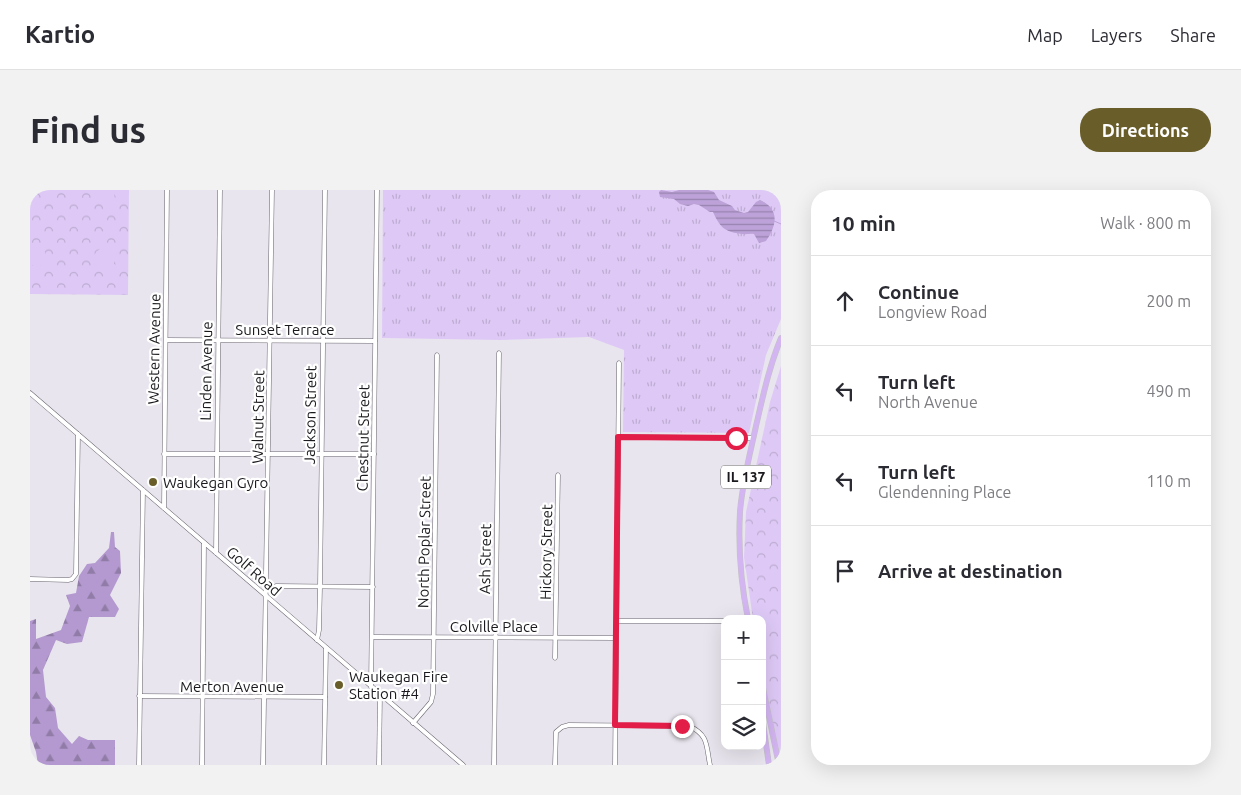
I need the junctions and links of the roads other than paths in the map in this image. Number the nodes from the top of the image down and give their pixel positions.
1 (167, 190) edge
2 (220, 190) edge
3 (272, 190) edge
4 (325, 190) edge
5 (376, 190) edge
6 (781, 338) edge
7 (166, 340) junction
8 (218, 340) junction
9 (270, 340) junction
10 (323, 340) junction
11 (375, 340) junction
12 (498, 353) dead end
13 (437, 355) dead end
14 (619, 363) dead end
15 (30, 393) edge
16 (78, 434) junction
17 (618, 437) junction
18 (753, 438) junction
19 (164, 454) junction
20 (217, 454) junction
21 (268, 454) junction
22 (321, 454) junction
23 (374, 454) junction
24 (558, 475) dead end
25 (143, 490) junction
26 (164, 508) junction
27 (204, 543) junction
28 (216, 553) junction
29 (30, 579) edge
30 (276, 586) dead end
31 (320, 587) junction
32 (373, 587) junction
33 (266, 596) junction
34 (747, 615) edge
35 (617, 621) junction
36 (721, 621) edge
37 (496, 636) junction
38 (372, 637) junction
39 (434, 637) junction
40 (556, 637) junction
41 (616, 638) junction
42 (316, 640) junction
43 (326, 648) junction
44 (555, 658) dead end
45 (371, 686) junction
46 (380, 694) junction
47 (139, 696) junction
48 (202, 697) junction
49 (264, 697) junction
50 (325, 697) junction
51 (766, 704) edge
52 (414, 723) junction
53 (615, 725) junction
54 (766, 749) edge
55 (139, 765) edge
56 (202, 765) edge
57 (263, 765) edge
58 (324, 765) edge
59 (379, 765) edge
60 (463, 765) edge
61 (494, 765) edge
62 (554, 765) edge
63 (615, 765) edge
64 (710, 765) edge
65 (768, 765) edge
66 (778, 765) edge

1 - 7 street, Western Avenue
2 - 8 street, Linden Avenue
3 - 9 street, Walnut Street
4 - 10 street, Jackson Street
5 - 11 street, Chestnut Street
6 - 18 main road, IL 137
7 - 8 street, Sunset Terrace
7 - 19 street, Western Avenue
8 - 9 street, Sunset Terrace
8 - 20 street, Linden Avenue
9 - 10 street, Sunset Terrace
9 - 21 street, Walnut Street
10 - 11 street, Sunset Terrace
10 - 22 street, Jackson Street
11 - 23 street, Chestnut Street
12 - 37 street, Ash Street
13 - 39 street, North Poplar Street
14 - 17 street
15 - 16 street, Golf Road
16 - 25 street, Golf Road
16 - 29 street
17 - 18 street
17 - 35 street
18 - 34 main road, IL 137
19 - 20 street
19 - 26 street, Western Avenue
20 - 21 street
20 - 28 street, Linden Avenue
21 - 22 street
21 - 33 street, Walnut Street
22 - 23 street
22 - 31 street, Jackson Street
23 - 32 street, Chestnut Street
24 - 40 street, Hickory Street
25 - 26 street, Golf Road
25 - 47 street
26 - 27 street, Golf Road
27 - 28 street, Golf Road
27 - 48 street
28 - 33 street, Golf Road
30 - 31 street
31 - 32 street
31 - 42 street, Jackson Street
32 - 38 street, Chestnut Street
33 - 42 street, Golf Road
33 - 49 street, Walnut Street
35 - 36 street
35 - 41 street
37 - 39 street, Colville Place
37 - 40 street, Colville Place
37 - 61 street, Ash Street
38 - 39 street, Colville Place
38 - 45 street, Chestnut Street
39 - 52 street, North Poplar Street
40 - 41 street, Colville Place
40 - 44 street, Hickory Street
41 - 53 street
42 - 43 street, Golf Road
43 - 45 street, Golf Road
43 - 50 street
45 - 46 street, Golf Road
46 - 52 street, Golf Road
46 - 59 street
47 - 48 street, Merton Avenue
47 - 55 street
48 - 49 street, Merton Avenue
48 - 56 street
49 - 50 street, Merton Avenue
49 - 57 street, Walnut Street
50 - 58 street
51 - 66 main road
52 - 60 street, Golf Road
53 - 62 street
53 - 63 street
53 - 64 street
54 - 65 main road

